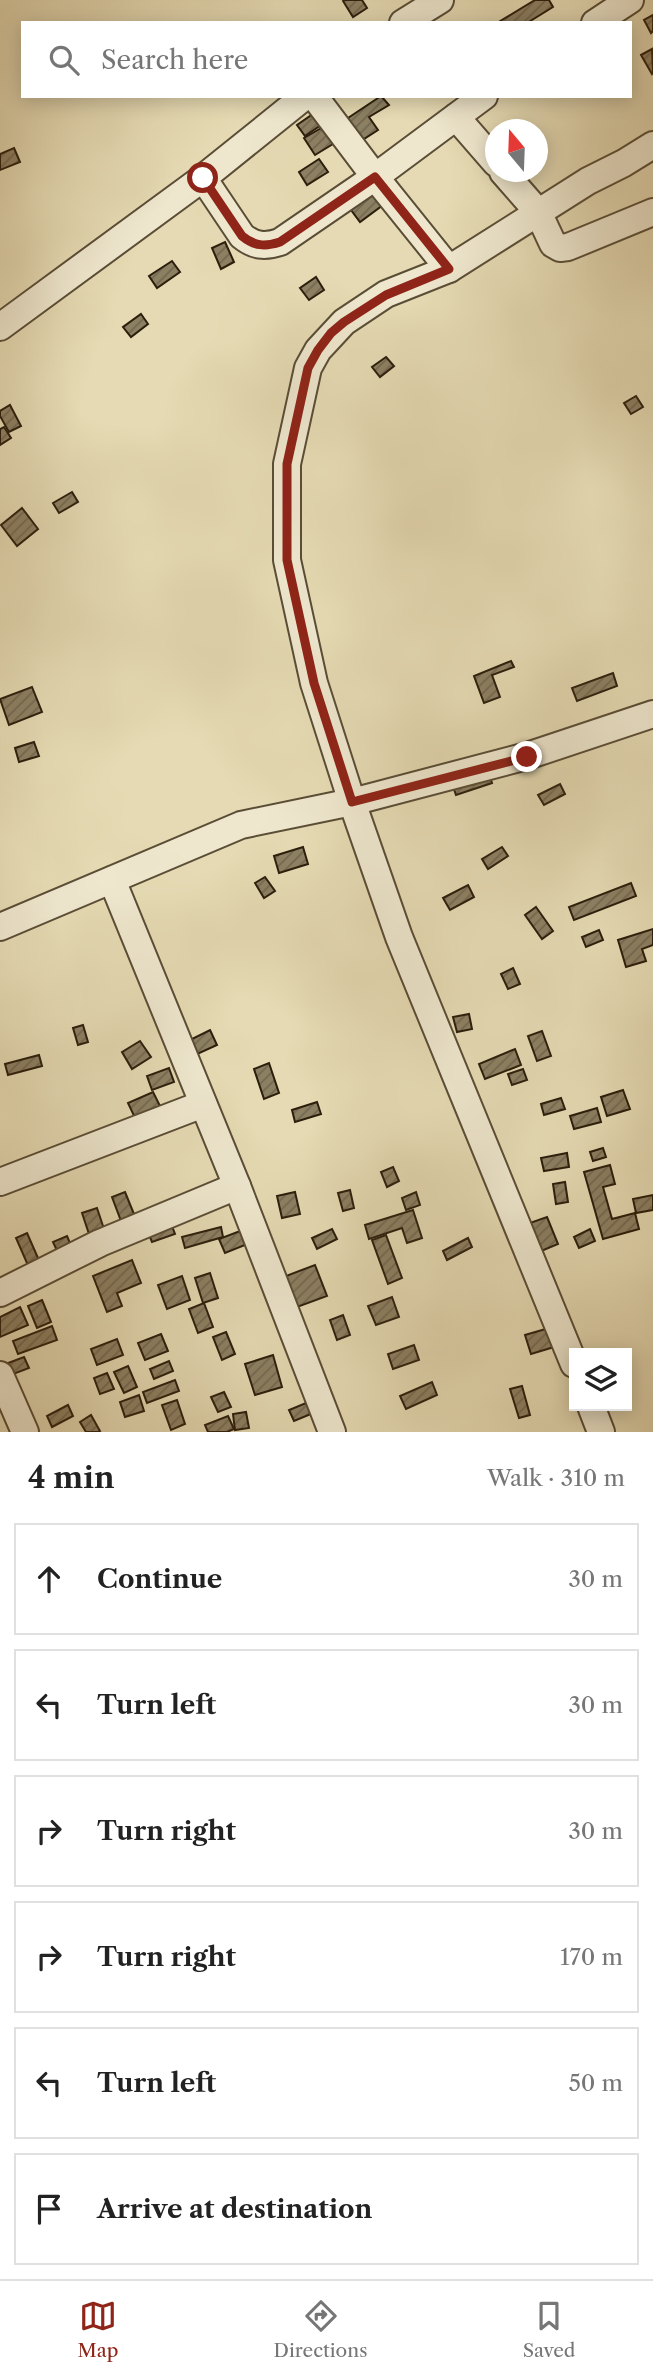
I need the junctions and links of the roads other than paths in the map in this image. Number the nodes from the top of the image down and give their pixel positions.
1 (440, 0) edge
2 (630, 0) edge
3 (415, 19) edge
4 (598, 21) edge
5 (302, 98) edge
6 (316, 98) edge
7 (481, 98) edge
8 (456, 117) junction
9 (653, 145) edge
10 (485, 151) edge
11 (375, 177) junction
12 (203, 178) junction
13 (512, 182) edge
14 (538, 212) junction
15 (653, 212) edge
16 (449, 269) junction
17 (0, 327) edge
18 (653, 714) edge
19 (352, 802) junction
20 (112, 880) junction
21 (0, 927) edge
22 (203, 1104) junction
23 (0, 1182) edge
24 (237, 1186) junction
25 (0, 1293) edge
26 (569, 1352) edge
27 (0, 1376) edge
28 (593, 1411) edge
29 (25, 1432) edge
30 (332, 1432) edge
31 (601, 1432) edge

1 - 3 street
2 - 4 street
5 - 12 street
6 - 11 street
7 - 8 street
8 - 10 street
8 - 11 street
9 - 14 street
11 - 12 street
11 - 16 street
12 - 17 street
13 - 14 street
14 - 15 street
14 - 16 street
16 - 19 street
18 - 19 street
19 - 20 street
19 - 26 street
20 - 21 street
20 - 22 street
22 - 23 street
22 - 24 street
24 - 25 street
24 - 30 street
27 - 29 street
28 - 31 street

